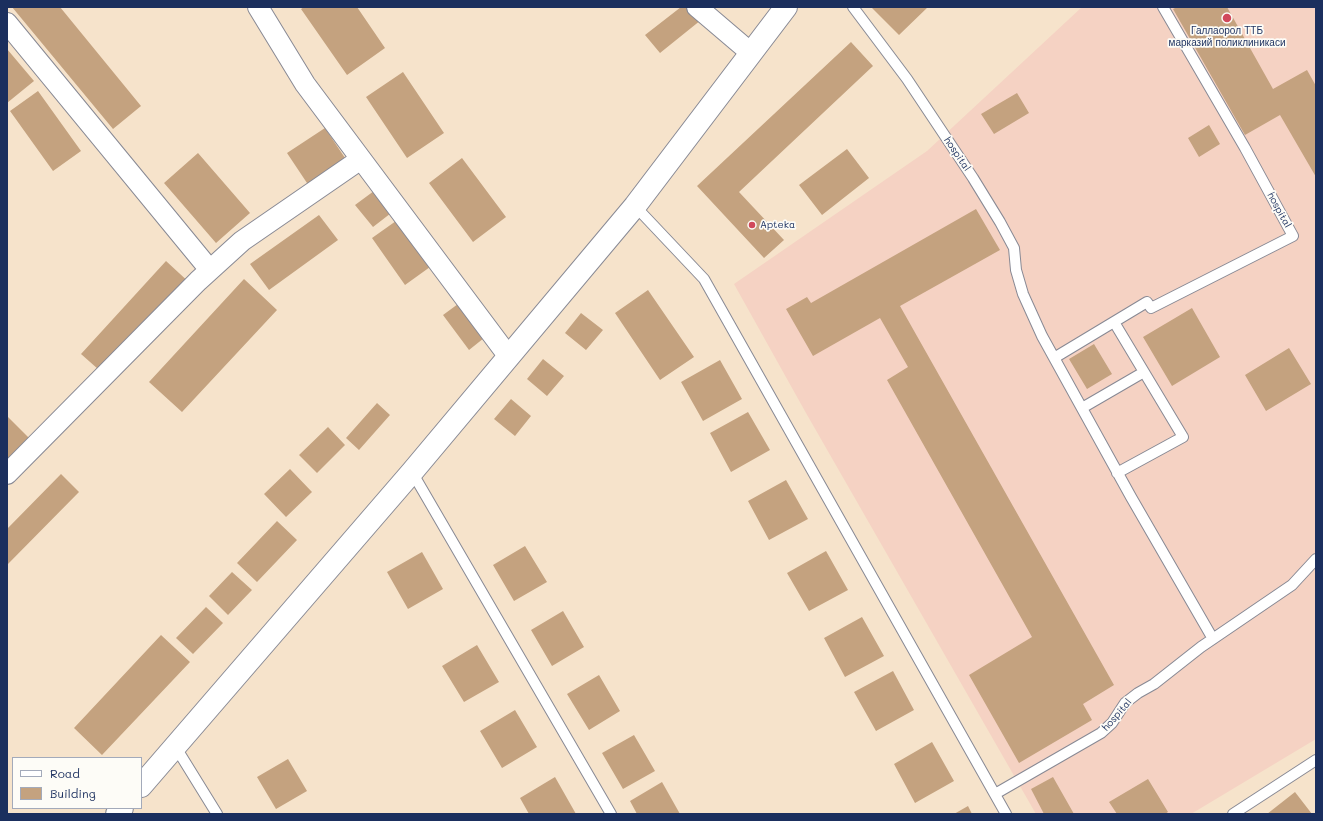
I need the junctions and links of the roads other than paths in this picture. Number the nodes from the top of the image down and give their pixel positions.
1 (258, 7) edge
2 (697, 7) edge
3 (786, 7) edge
4 (853, 7) edge
5 (1163, 7) edge
6 (7, 23) edge
7 (751, 53) junction
8 (361, 159) junction
9 (635, 206) junction
10 (210, 270) junction
11 (1114, 322) junction
12 (508, 357) junction
13 (1054, 358) junction
14 (1144, 372) junction
15 (1082, 408) junction
16 (412, 472) junction
17 (1117, 473) junction
18 (7, 474) edge
19 (1316, 559) edge
20 (1213, 639) junction
21 (175, 746) junction
22 (1316, 760) edge
23 (142, 785) edge
24 (995, 794) junction
25 (217, 814) edge
26 (611, 814) edge
27 (1006, 814) edge
28 (1232, 814) edge

1 - 8 street
2 - 7 street
3 - 7 street
4 - 13 lane, hospital
5 - 11 lane, hospital
6 - 10 street
7 - 9 street
8 - 10 street
8 - 12 street
9 - 12 street
9 - 24 lane
10 - 18 street
11 - 13 lane, hospital
11 - 14 lane
12 - 16 street
13 - 15 lane, hospital
14 - 15 lane
14 - 17 lane
15 - 17 lane, hospital
16 - 21 street
16 - 26 lane
17 - 20 lane, hospital
19 - 20 lane, hospital
20 - 24 lane, hospital
21 - 23 street
21 - 25 lane
22 - 28 lane
24 - 27 lane

